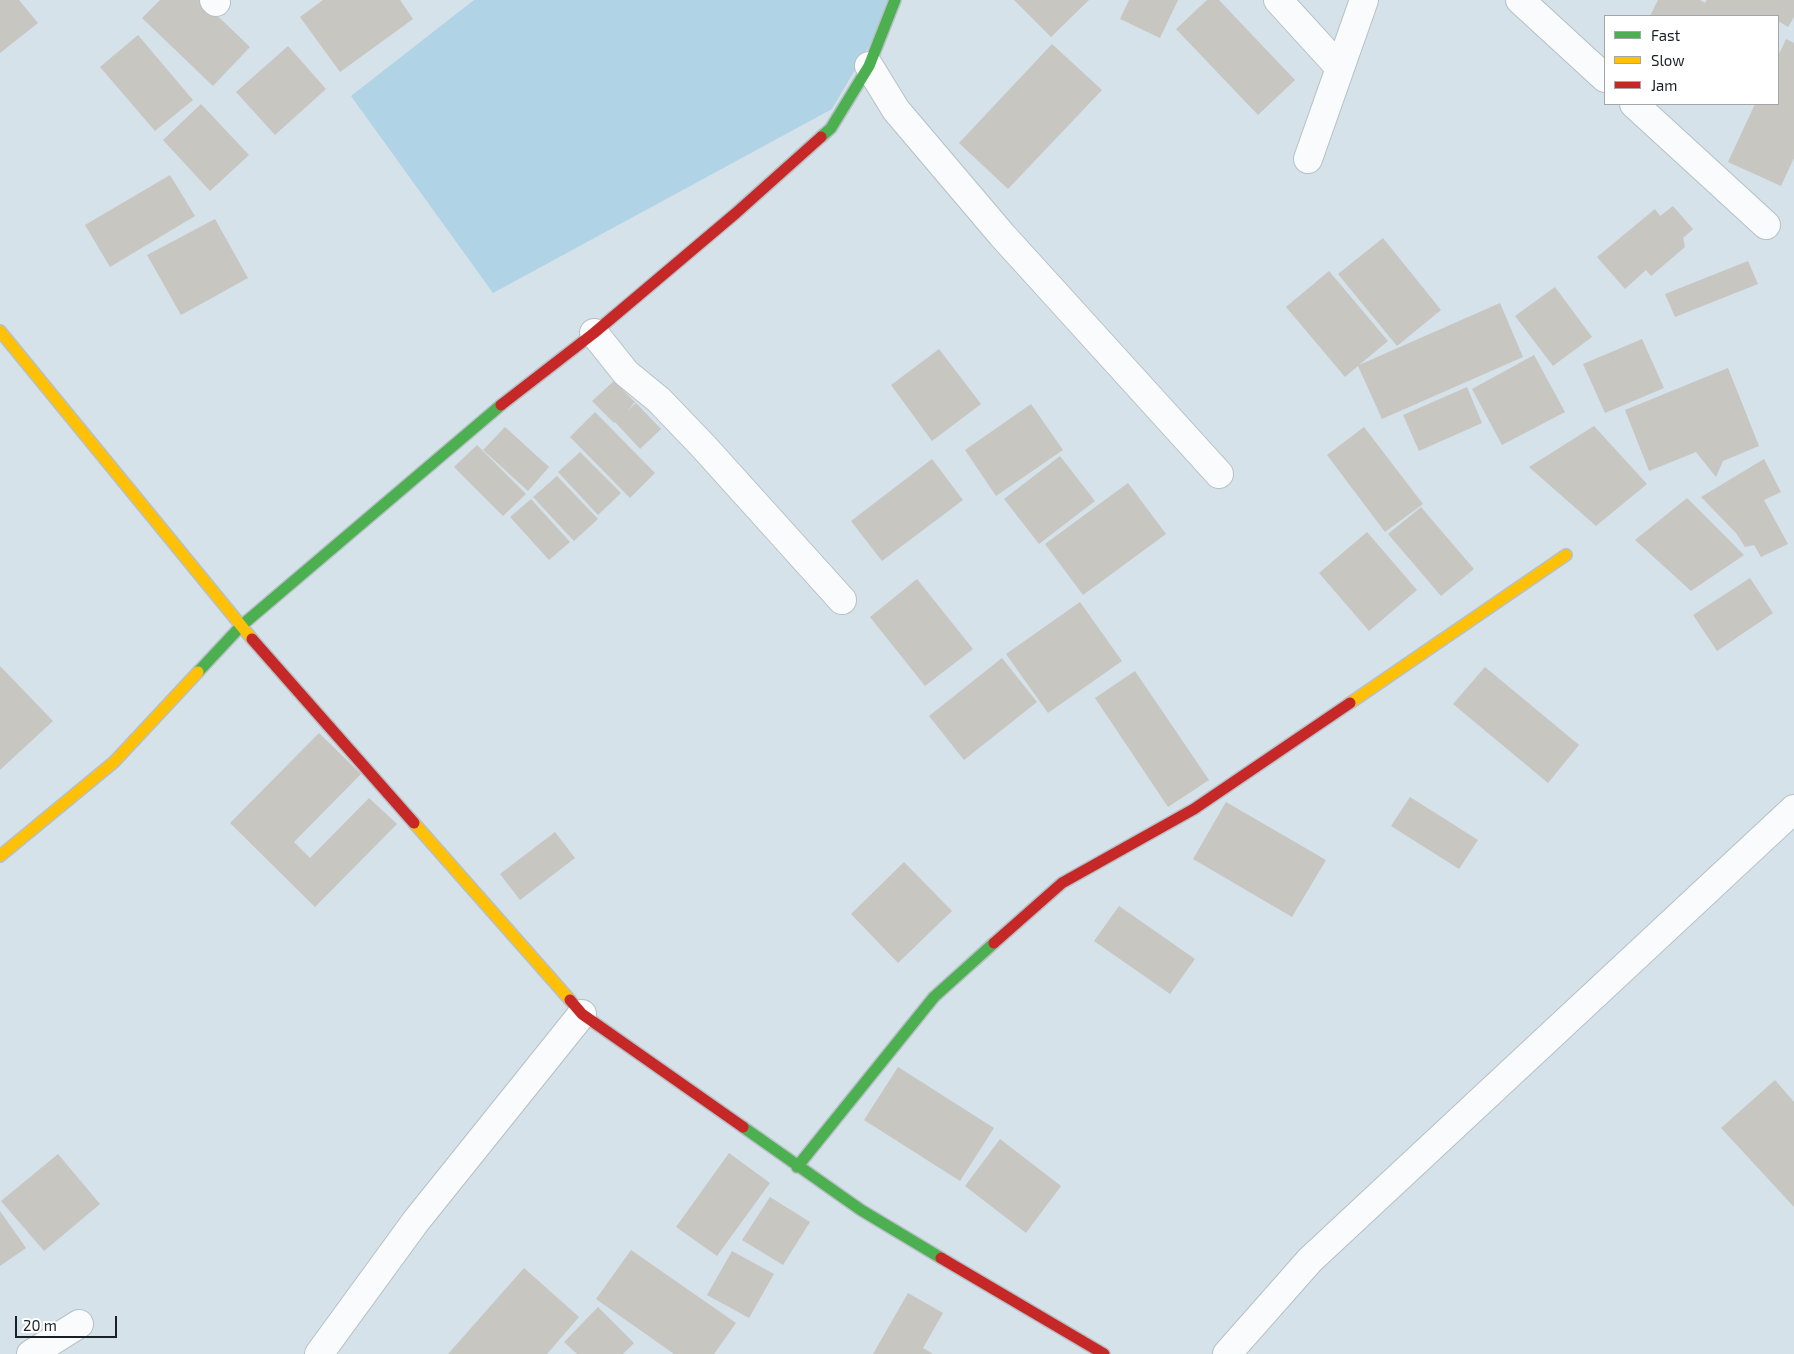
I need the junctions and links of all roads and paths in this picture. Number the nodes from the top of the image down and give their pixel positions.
1 (895, 0) edge
2 (1278, 0) edge
3 (1364, 0) edge
4 (1520, 0) edge
5 (869, 66) junction
6 (1340, 68) junction
7 (1604, 77) edge
8 (1635, 105) edge
9 (1308, 159) dead end
10 (1766, 225) dead end
11 (0, 331) edge
12 (594, 333) junction
13 (1219, 474) dead end
14 (1566, 555) dead end
15 (842, 600) dead end
16 (241, 626) junction
17 (1794, 809) edge
18 (0, 856) edge
19 (582, 1014) junction
20 (797, 1167) junction
21 (79, 1324) dead end
22 (31, 1354) edge
23 (319, 1354) edge
24 (1104, 1354) edge
25 (1227, 1354) edge

1 - 5 street
2 - 6 street
3 - 6 street
4 - 7 street
5 - 12 street
5 - 13 street
6 - 9 street
8 - 10 street
11 - 16 street
12 - 15 street
12 - 16 street
14 - 20 street
16 - 18 street
16 - 19 street
17 - 25 street
19 - 20 street
19 - 23 street
20 - 24 street
21 - 22 street

